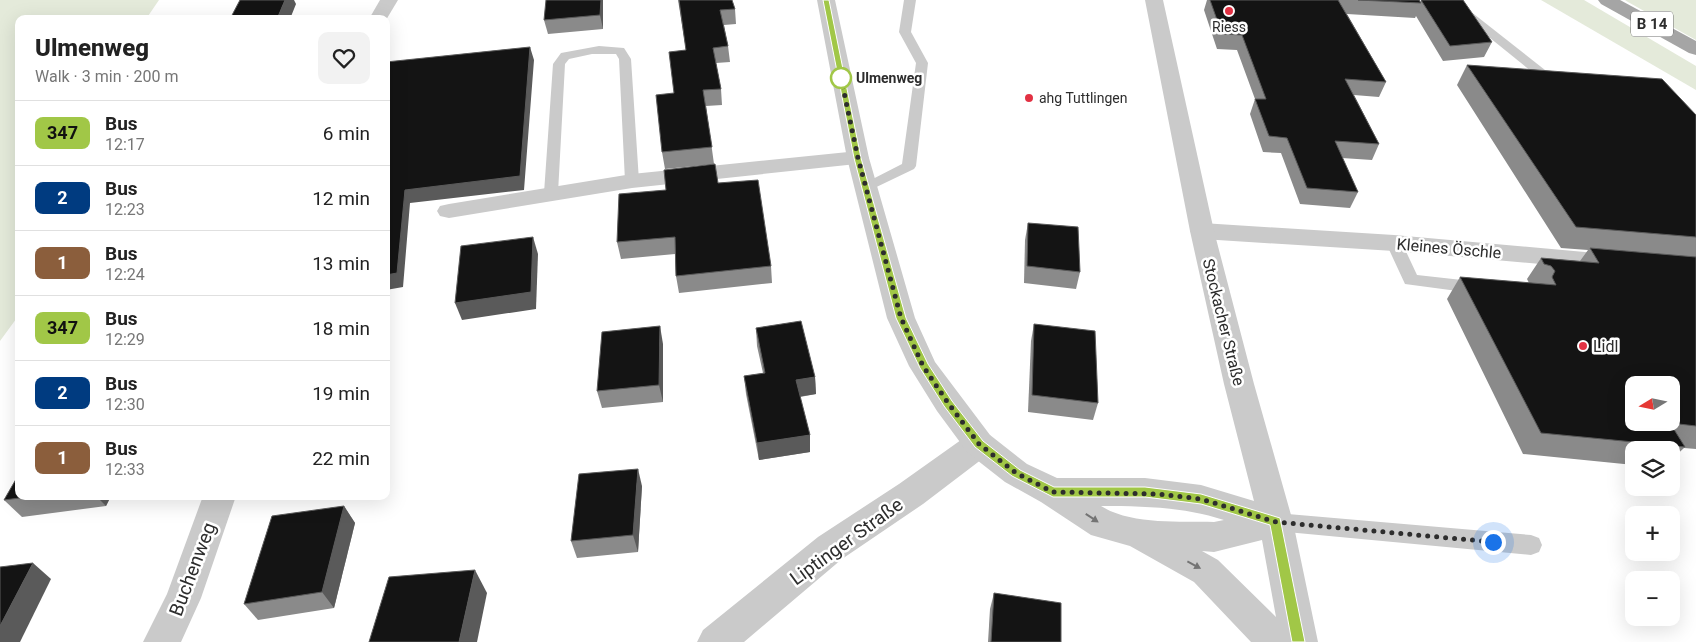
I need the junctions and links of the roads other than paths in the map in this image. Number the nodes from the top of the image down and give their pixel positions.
1 (389, 0) edge
2 (826, 0) edge
3 (910, 0) edge
4 (1154, 0) edge
5 (1449, 0) edge
6 (1607, 0) edge
7 (380, 15) edge
8 (1696, 49) edge
9 (1541, 73) edge
10 (858, 158) junction
11 (632, 181) junction
12 (866, 188) junction
13 (551, 193) junction
14 (449, 210) dead end
15 (1202, 230) junction
16 (1394, 243) junction
17 (1696, 270) edge
18 (1500, 290) edge
19 (979, 444) junction
20 (1053, 492) junction
21 (219, 500) edge
22 (1276, 522) junction
23 (1136, 533) junction
24 (1531, 545) dead end
25 (162, 642) edge
26 (716, 642) edge
27 (1274, 642) edge
28 (1298, 642) edge

1 - 7 street
2 - 10 street
3 - 12 lane
4 - 15 street, Stockacher Straße
5 - 9 lane
6 - 8 main road, B 14
10 - 11 street
10 - 12 street
11 - 13 street
11 - 13 lane
12 - 19 street
13 - 14 street
15 - 16 street, Kleines Öschle
15 - 22 street, Stockacher Straße
16 - 17 street, Kleines Öschle
16 - 18 lane
19 - 20 street
19 - 26 street, Liptinger Straße
20 - 22 street
20 -> 23 street
21 - 25 street, Buchenweg
22 - 23 street
22 - 24 lane
22 - 28 street, Stockacher Straße
23 -> 27 street

